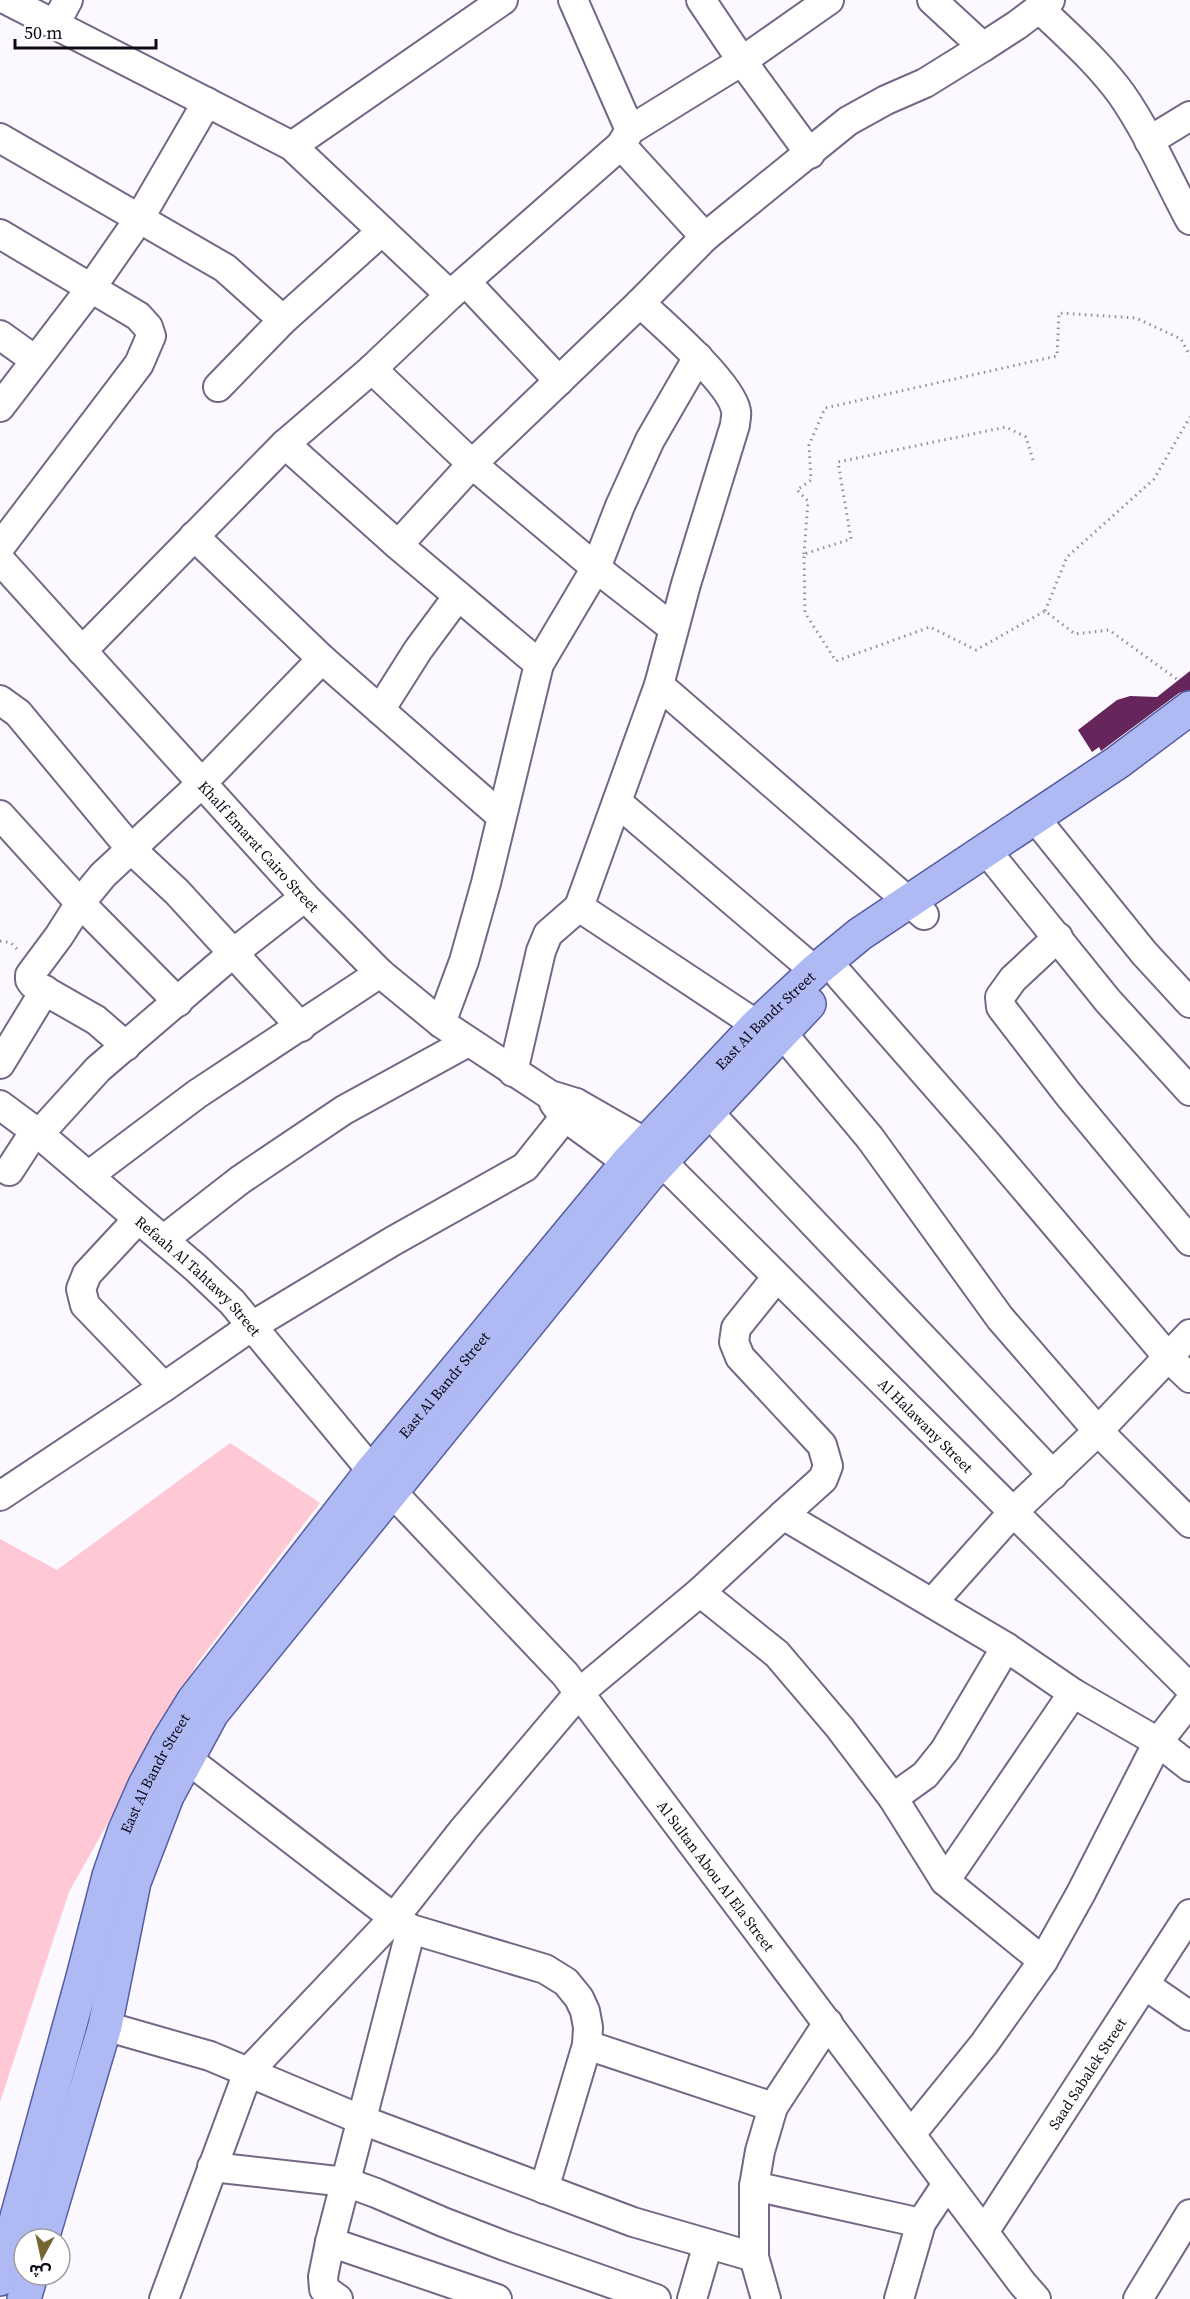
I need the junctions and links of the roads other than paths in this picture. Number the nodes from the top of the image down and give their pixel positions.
1 (7, 0) edge
2 (503, 0) edge
3 (573, 0) edge
4 (701, 0) edge
5 (829, 0) edge
6 (932, 0) edge
7 (1045, 4) edge
8 (61, 12) edge
9 (983, 47) junction
10 (742, 61) junction
11 (207, 102) junction
12 (1190, 116) edge
13 (0, 138) edge
14 (626, 138) junction
15 (1149, 141) junction
16 (292, 146) junction
17 (810, 153) junction
18 (140, 219) junction
19 (1190, 220) edge
20 (382, 231) junction
21 (0, 234) edge
22 (705, 237) junction
23 (91, 288) junction
24 (458, 288) junction
25 (640, 303) junction
26 (283, 320) junction
27 (0, 335) edge
28 (698, 357) junction
29 (35, 360) junction
30 (372, 369) junction
31 (559, 381) junction
32 (218, 387) dead end
33 (0, 407) edge
34 (285, 444) junction
35 (471, 464) junction
36 (194, 536) junction
37 (398, 545) junction
38 (2, 563) edge
39 (596, 567) junction
40 (458, 596) junction
41 (673, 628) junction
42 (82, 651) junction
43 (322, 659) junction
44 (539, 664) junction
45 (659, 685) junction
46 (1184, 694) edge
47 (0, 700) edge
48 (380, 710) junction
49 (1190, 730) edge
50 (201, 784) junction
51 (617, 802) junction
52 (0, 815) edge
53 (501, 816) junction
54 (1041, 825) junction
55 (131, 849) junction
56 (992, 858) junction
57 (305, 897) junction
58 (80, 903) junction
59 (579, 907) junction
60 (916, 908) junction
61 (1058, 937) junction
62 (232, 954) junction
63 (380, 973) junction
64 (827, 973) junction
65 (45, 990) junction
66 (178, 1002) junction
67 (1190, 1003) edge
68 (441, 1023) junction
69 (301, 1027) junction
70 (769, 1029) junction
71 (468, 1042) junction
72 (126, 1046) junction
73 (0, 1065) edge
74 (513, 1072) junction
75 (1190, 1091) edge
76 (0, 1105) edge
77 (564, 1105) junction
78 (707, 1111) junction
79 (37, 1132) junction
80 (650, 1160) junction
81 (9, 1171) dead end
82 (88, 1176) junction
83 (138, 1219) junction
84 (163, 1240) junction
85 (1190, 1241) edge
86 (777, 1277) junction
87 (252, 1326) junction
88 (1190, 1334) edge
89 (1168, 1357) junction
90 (1190, 1378) edge
91 (164, 1387) junction
92 (1098, 1431) junction
93 (1053, 1474) junction
94 (381, 1481) junction
95 (0, 1496) edge
96 (1014, 1511) junction
97 (783, 1515) junction
98 (1190, 1523) edge
99 (700, 1592) junction
100 (933, 1602) junction
101 (1006, 1647) junction
102 (1190, 1688) edge
103 (579, 1693) junction
104 (1073, 1693) junction
105 (1190, 1701) edge
106 (1158, 1742) junction
107 (186, 1758) junction
108 (1190, 1767) edge
109 (893, 1798) junction
110 (945, 1881) junction
111 (1190, 1914) edge
112 (403, 1923) junction
113 (1043, 1961) junction
114 (83, 1977) junction
115 (115, 1982) junction
116 (1145, 1985) junction
117 (73, 2015) junction
118 (1190, 2016) edge
119 (828, 2023) junction
120 (105, 2026) junction
121 (587, 2045) junction
122 (248, 2072) junction
123 (773, 2107) junction
124 (362, 2120) junction
125 (911, 2134) junction
126 (212, 2167) junction
127 (346, 2182) junction
128 (947, 2184) junction
129 (754, 2186) junction
130 (544, 2189) junction
131 (1190, 2214) edge
132 (921, 2223) junction
133 (46, 2227) edge
134 (984, 2232) junction
135 (330, 2242) junction
136 (708, 2244) junction
137 (754, 2257) junction
138 (0, 2279) edge
139 (164, 2299) edge
140 (338, 2299) edge
141 (497, 2299) edge
142 (656, 2299) edge
143 (692, 2299) edge
144 (766, 2299) edge
145 (899, 2299) edge
146 (1036, 2299) edge
147 (1138, 2299) edge

1 - 8 street
2 - 16 street
3 - 14 street
4 - 10 street
5 - 10 street
6 - 9 street
7 - 9 street
7 - 15 street
8 - 11 street
9 - 17 street
10 - 14 street
10 - 17 street
11 - 16 street
11 - 18 street
12 - 15 street
13 - 18 street
14 - 22 street
14 - 24 street
15 - 19 street
16 - 20 street
17 - 22 street
18 - 23 street
18 - 26 street
20 - 24 street
20 - 26 street
21 - 23 street
22 - 25 street
23 - 29 street
23 - 38 street
24 - 30 street
24 - 31 street
25 - 28 street
25 - 31 street
26 - 32 street
27 - 29 street
28 - 39 street
28 - 41 street
29 - 33 street
30 - 34 street
30 - 35 street
31 - 35 street
34 - 36 street
34 - 37 street
35 - 37 street
35 - 39 street
36 - 42 street
36 - 43 street
37 - 40 street
38 - 42 street, Khalf Emarat Cairo Street
39 - 41 street
39 - 44 street
40 - 44 street
40 - 48 street
41 - 45 street
42 - 50 street, Khalf Emarat Cairo Street
43 - 48 street
43 - 50 street
44 - 53 street
45 - 51 street
45 - 60 street
46 - 54 main road, East Al Bandr Street
47 - 55 street
48 - 53 street
49 - 54 main road, East Al Bandr Street
50 - 55 street
50 - 57 street, Khalf Emarat Cairo Street
51 - 59 street
51 - 64 street
52 - 58 street
53 - 68 street
54 - 56 main road, East Al Bandr Street
54 - 67 street
55 - 58 street
55 - 62 street
56 - 60 main road, East Al Bandr Street
56 - 61 street
57 - 62 street
57 - 63 street, Khalf Emarat Cairo Street
58 - 65 street
58 - 66 street
59 - 70 street
59 - 74 street
60 - 64 main road, East Al Bandr Street
61 - 75 street
61 - 85 street
62 - 66 street
62 - 69 street
63 - 68 street, Khalf Emarat Cairo Street
63 - 69 street
64 - 70 main road, East Al Bandr Street
64 - 89 street
65 - 72 street
65 - 73 street
66 - 72 street
68 - 71 street, Khalf Emarat Cairo Street
69 - 82 street
70 - 78 main road, East Al Bandr Street
70 - 80 main road, East Al Bandr Street
70 - 92 street
71 - 74 street, Khalf Emarat Cairo Street
71 - 84 street
72 - 79 street
74 - 77 street, Khalf Emarat Cairo Street
76 - 79 street, Refaah Al Tahtawy Street
77 - 80 street, Khalf Emarat Cairo Street
77 - 87 street
78 - 80 main road, East Al Bandr Street
78 - 93 street
79 - 81 street
79 - 82 street, Refaah Al Tahtawy Street
80 - 86 street, Al Halawany Street
80 - 94 main road, East Al Bandr Street
82 - 83 street, Refaah Al Tahtawy Street
83 - 84 street, Refaah Al Tahtawy Street
83 - 91 street
84 - 87 street, Refaah Al Tahtawy Street
86 - 96 street, Al Halawany Street
86 - 97 street
87 - 91 street
87 - 94 street, Refaah Al Tahtawy Street
88 - 89 street
89 - 90 street
89 - 92 street
91 - 95 street
92 - 93 street
92 - 98 street
93 - 96 street
94 - 103 street, Al Sultan Abou Al Ela Street
94 - 107 main road, East Al Bandr Street
94 - 114 main road, East Al Bandr Street
96 - 100 street
96 - 102 street, Al Halawany Street
97 - 99 street
97 - 100 street
99 - 103 street
99 - 109 street
100 - 101 street
101 - 104 street
101 - 109 street
103 - 112 street
103 - 119 street, Al Sultan Abou Al Ela Street
104 - 106 street
104 - 110 street
105 - 106 street
106 - 108 street
106 - 113 street
107 - 112 street
107 - 115 main road, East Al Bandr Street
109 - 110 street
110 - 113 street
111 - 116 street, Saad Sabalek Street
112 - 121 street
112 - 122 street
112 - 124 street
113 - 125 street
114 - 115 main road
114 - 117 main road, East Al Bandr Street
115 - 120 main road, East Al Bandr Street
116 - 118 street
116 - 134 street, Saad Sabalek Street
117 - 120 main road
117 - 138 main road, East Al Bandr Street
119 - 123 street
119 - 125 street, Al Sultan Abou Al Ela Street
120 - 122 street
120 - 133 main road, East Al Bandr Street
121 - 123 street
121 - 130 street
122 - 124 street
122 - 126 street
123 - 129 street
124 - 127 street
124 - 130 street
125 - 128 street, Al Sultan Abou Al Ela Street
126 - 127 street
126 - 139 street
127 - 135 street
127 - 142 street
128 - 132 street
128 - 134 street, Al Sultan Abou Al Ela Street
129 - 132 street
129 - 137 street
130 - 136 street
131 - 147 street
132 - 145 street
134 - 146 street, Al Sultan Abou Al Ela Street
135 - 140 street
135 - 141 street
136 - 137 street
136 - 143 street
137 - 144 street

